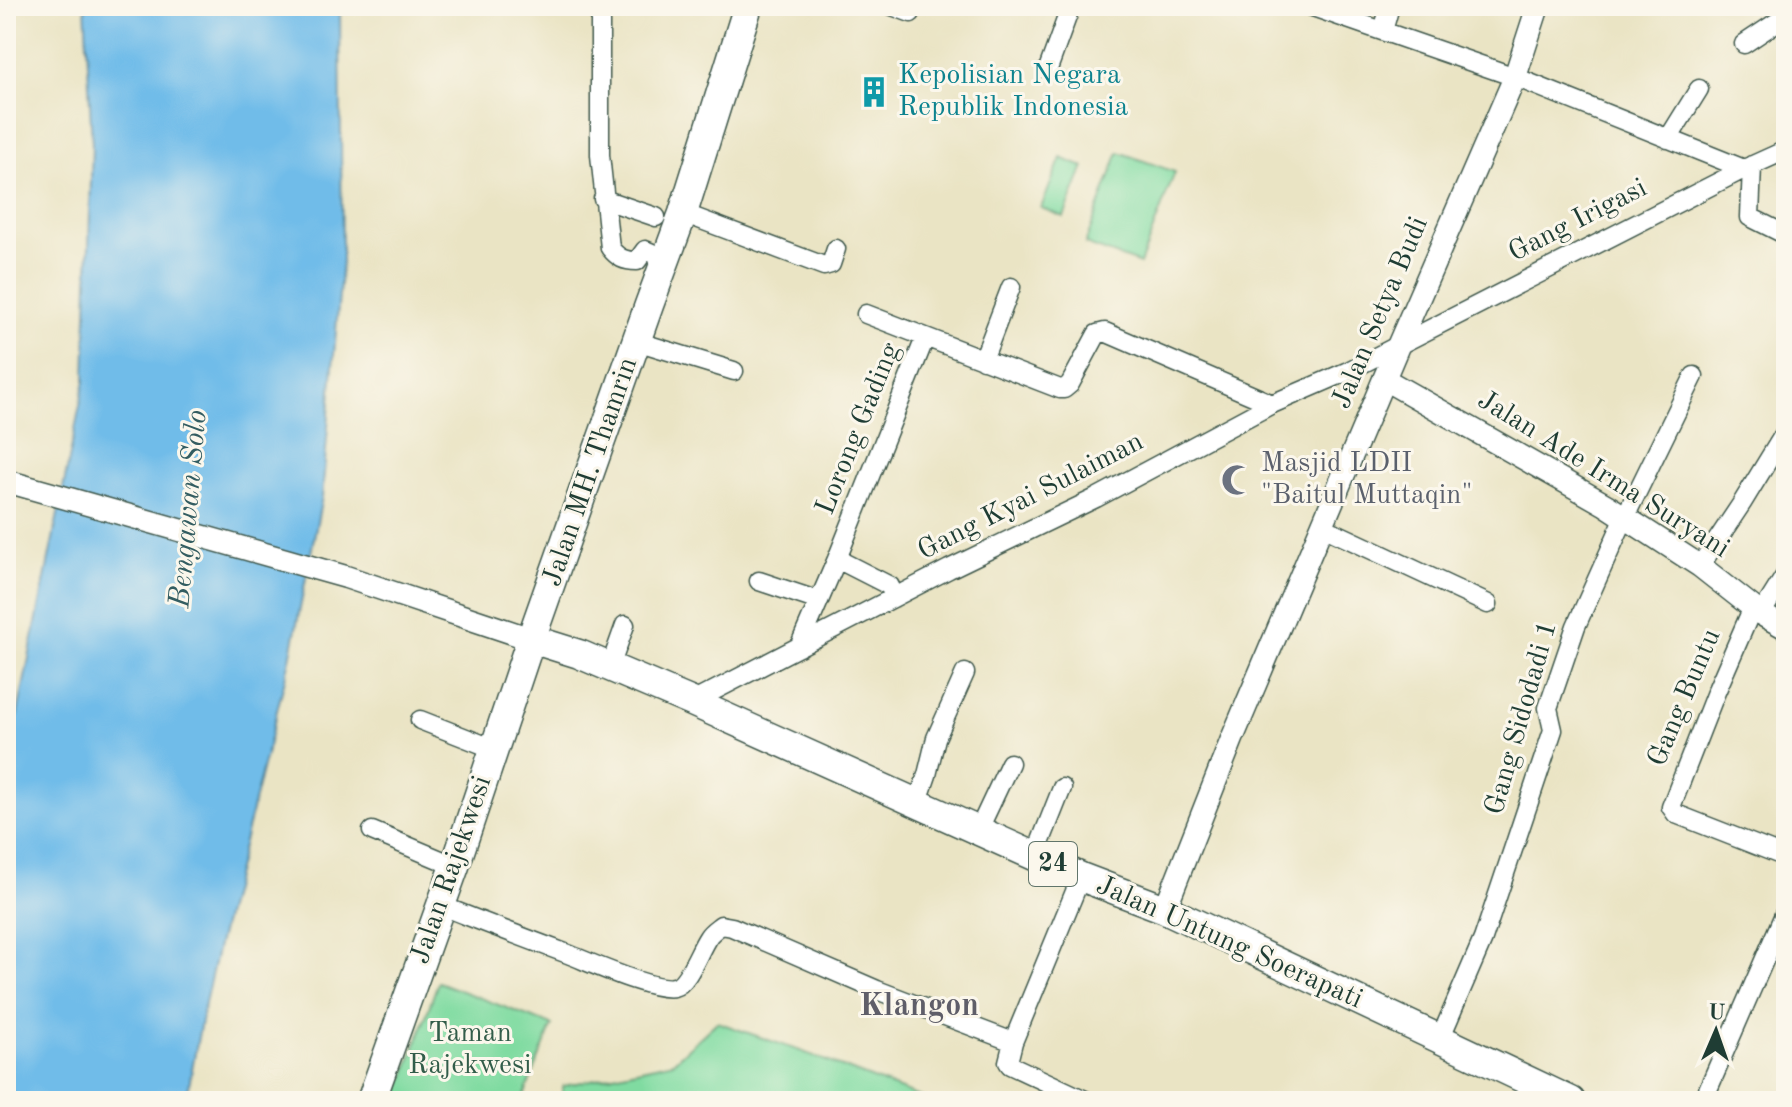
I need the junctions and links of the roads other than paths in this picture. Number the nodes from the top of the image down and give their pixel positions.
1 (600, 6) edge
2 (733, 6) edge
3 (748, 6) edge
4 (892, 6) edge
5 (1071, 6) edge
6 (1390, 6) edge
7 (1538, 6) edge
8 (1317, 7) edge
9 (911, 13) dead end
10 (1786, 16) edge
11 (1383, 31) junction
12 (1744, 44) dead end
13 (721, 67) junction
14 (1048, 69) dead end
15 (1515, 77) junction
16 (1699, 89) dead end
17 (1668, 139) junction
18 (1786, 150) edge
19 (1748, 167) junction
20 (603, 199) junction
21 (669, 215) junction
22 (1786, 235) edge
23 (836, 249) dead end
24 (657, 255) junction
25 (1011, 287) dead end
26 (649, 305) junction
27 (866, 314) dead end
28 (925, 338) junction
29 (636, 341) junction
30 (1398, 346) junction
31 (983, 360) junction
32 (734, 371) dead end
33 (1694, 376) dead end
34 (1384, 379) junction
35 (1272, 404) junction
36 (1786, 431) edge
37 (8, 482) edge
38 (1624, 519) junction
39 (1323, 527) junction
40 (837, 559) junction
41 (1700, 566) junction
42 (1786, 574) edge
43 (759, 581) dead end
44 (893, 598) junction
45 (819, 601) junction
46 (1488, 604) dead end
47 (1757, 610) junction
48 (625, 625) dead end
49 (1786, 628) edge
50 (531, 639) junction
51 (799, 647) junction
52 (610, 667) junction
53 (965, 673) dead end
54 (692, 702) junction
55 (420, 720) dead end
56 (494, 749) junction
57 (1010, 763) dead end
58 (1062, 788) dead end
59 (917, 804) junction
60 (372, 831) dead end
61 (978, 831) junction
62 (1035, 856) junction
63 (1786, 857) edge
64 (455, 866) junction
65 (1081, 877) junction
66 (440, 905) junction
67 (1165, 909) junction
68 (1786, 910) edge
69 (1440, 1039) junction
70 (1013, 1042) junction
71 (371, 1101) edge
72 (1087, 1101) edge
73 (1571, 1101) edge
74 (1703, 1101) edge

1 - 20 street
2 - 13 main road, Jalan MH. Thamrin
3 - 13 main road, Jalan MH. Thamrin
4 - 9 street
5 - 14 street
6 - 11 street
7 - 15 street, Jalan Setya Budi
8 - 11 street
10 - 12 street
11 - 15 street
13 - 21 main road, Jalan MH. Thamrin
13 - 24 main road, Jalan MH. Thamrin
15 - 17 street
15 - 30 street, Jalan Setya Budi
16 - 17 street
17 - 19 street
18 - 19 street, Gang Irigasi
19 - 22 street
19 - 30 street, Gang Irigasi
20 - 21 street
20 - 24 street
21 - 23 street
21 - 26 main road, Jalan MH. Thamrin
24 - 26 main road, Jalan MH. Thamrin
25 - 31 street
26 - 29 main road, Jalan MH. Thamrin
27 - 28 street
28 - 31 street, Lorong Gading
28 - 40 street, Lorong Gading
29 - 32 street
29 - 50 main road, Jalan MH. Thamrin
30 - 34 street, Jalan Setya Budi
30 - 35 street, Gang Kyai Sulaiman
31 - 35 street, Lorong Gading
33 - 38 street, Gang Sidodadi 1
34 - 38 street, Jalan Ade Irma Suryani
34 - 39 street, Jalan Setya Budi
35 - 44 street, Gang Kyai Sulaiman
36 - 41 street
37 - 50 street
38 - 41 street, Jalan Ade Irma Suryani
38 - 69 street, Gang Sidodadi 1
39 - 46 street
39 - 67 street, Jalan Setya Budi
40 - 44 street
40 - 45 street, Lorong Gading
41 - 47 street, Jalan Ade Irma Suryani
42 - 47 street, Gang Buntu
43 - 45 street
44 - 51 street, Gang Kyai Sulaiman
45 - 51 street, Lorong Gading
47 - 49 street, Jalan Ade Irma Suryani
47 - 63 street, Gang Buntu
48 - 52 street
50 - 52 main road, Jalan Untung Soerapati / 24
50 - 56 main road, Jalan Rajekwesi
51 - 54 street, Gang Kyai Sulaiman
52 - 54 main road, Jalan Untung Soerapati / 24
53 - 59 street
54 - 59 main road, Jalan Untung Soerapati / 24
55 - 56 street
56 - 64 main road, Jalan Rajekwesi
57 - 61 street
58 - 62 street
59 - 61 main road, Jalan Untung Soerapati / 24
60 - 64 street
61 - 62 main road, Jalan Untung Soerapati / 24
62 - 65 main road, Jalan Untung Soerapati / 24
64 - 66 main road, Jalan Rajekwesi
65 - 67 main road, Jalan Untung Soerapati / 24
65 - 70 street
66 - 70 street
66 - 71 main road, Jalan Rajekwesi
67 - 69 main road, Jalan Untung Soerapati / 24
68 - 74 street
69 - 73 main road, Jalan Untung Soerapati / 24
70 - 72 street

